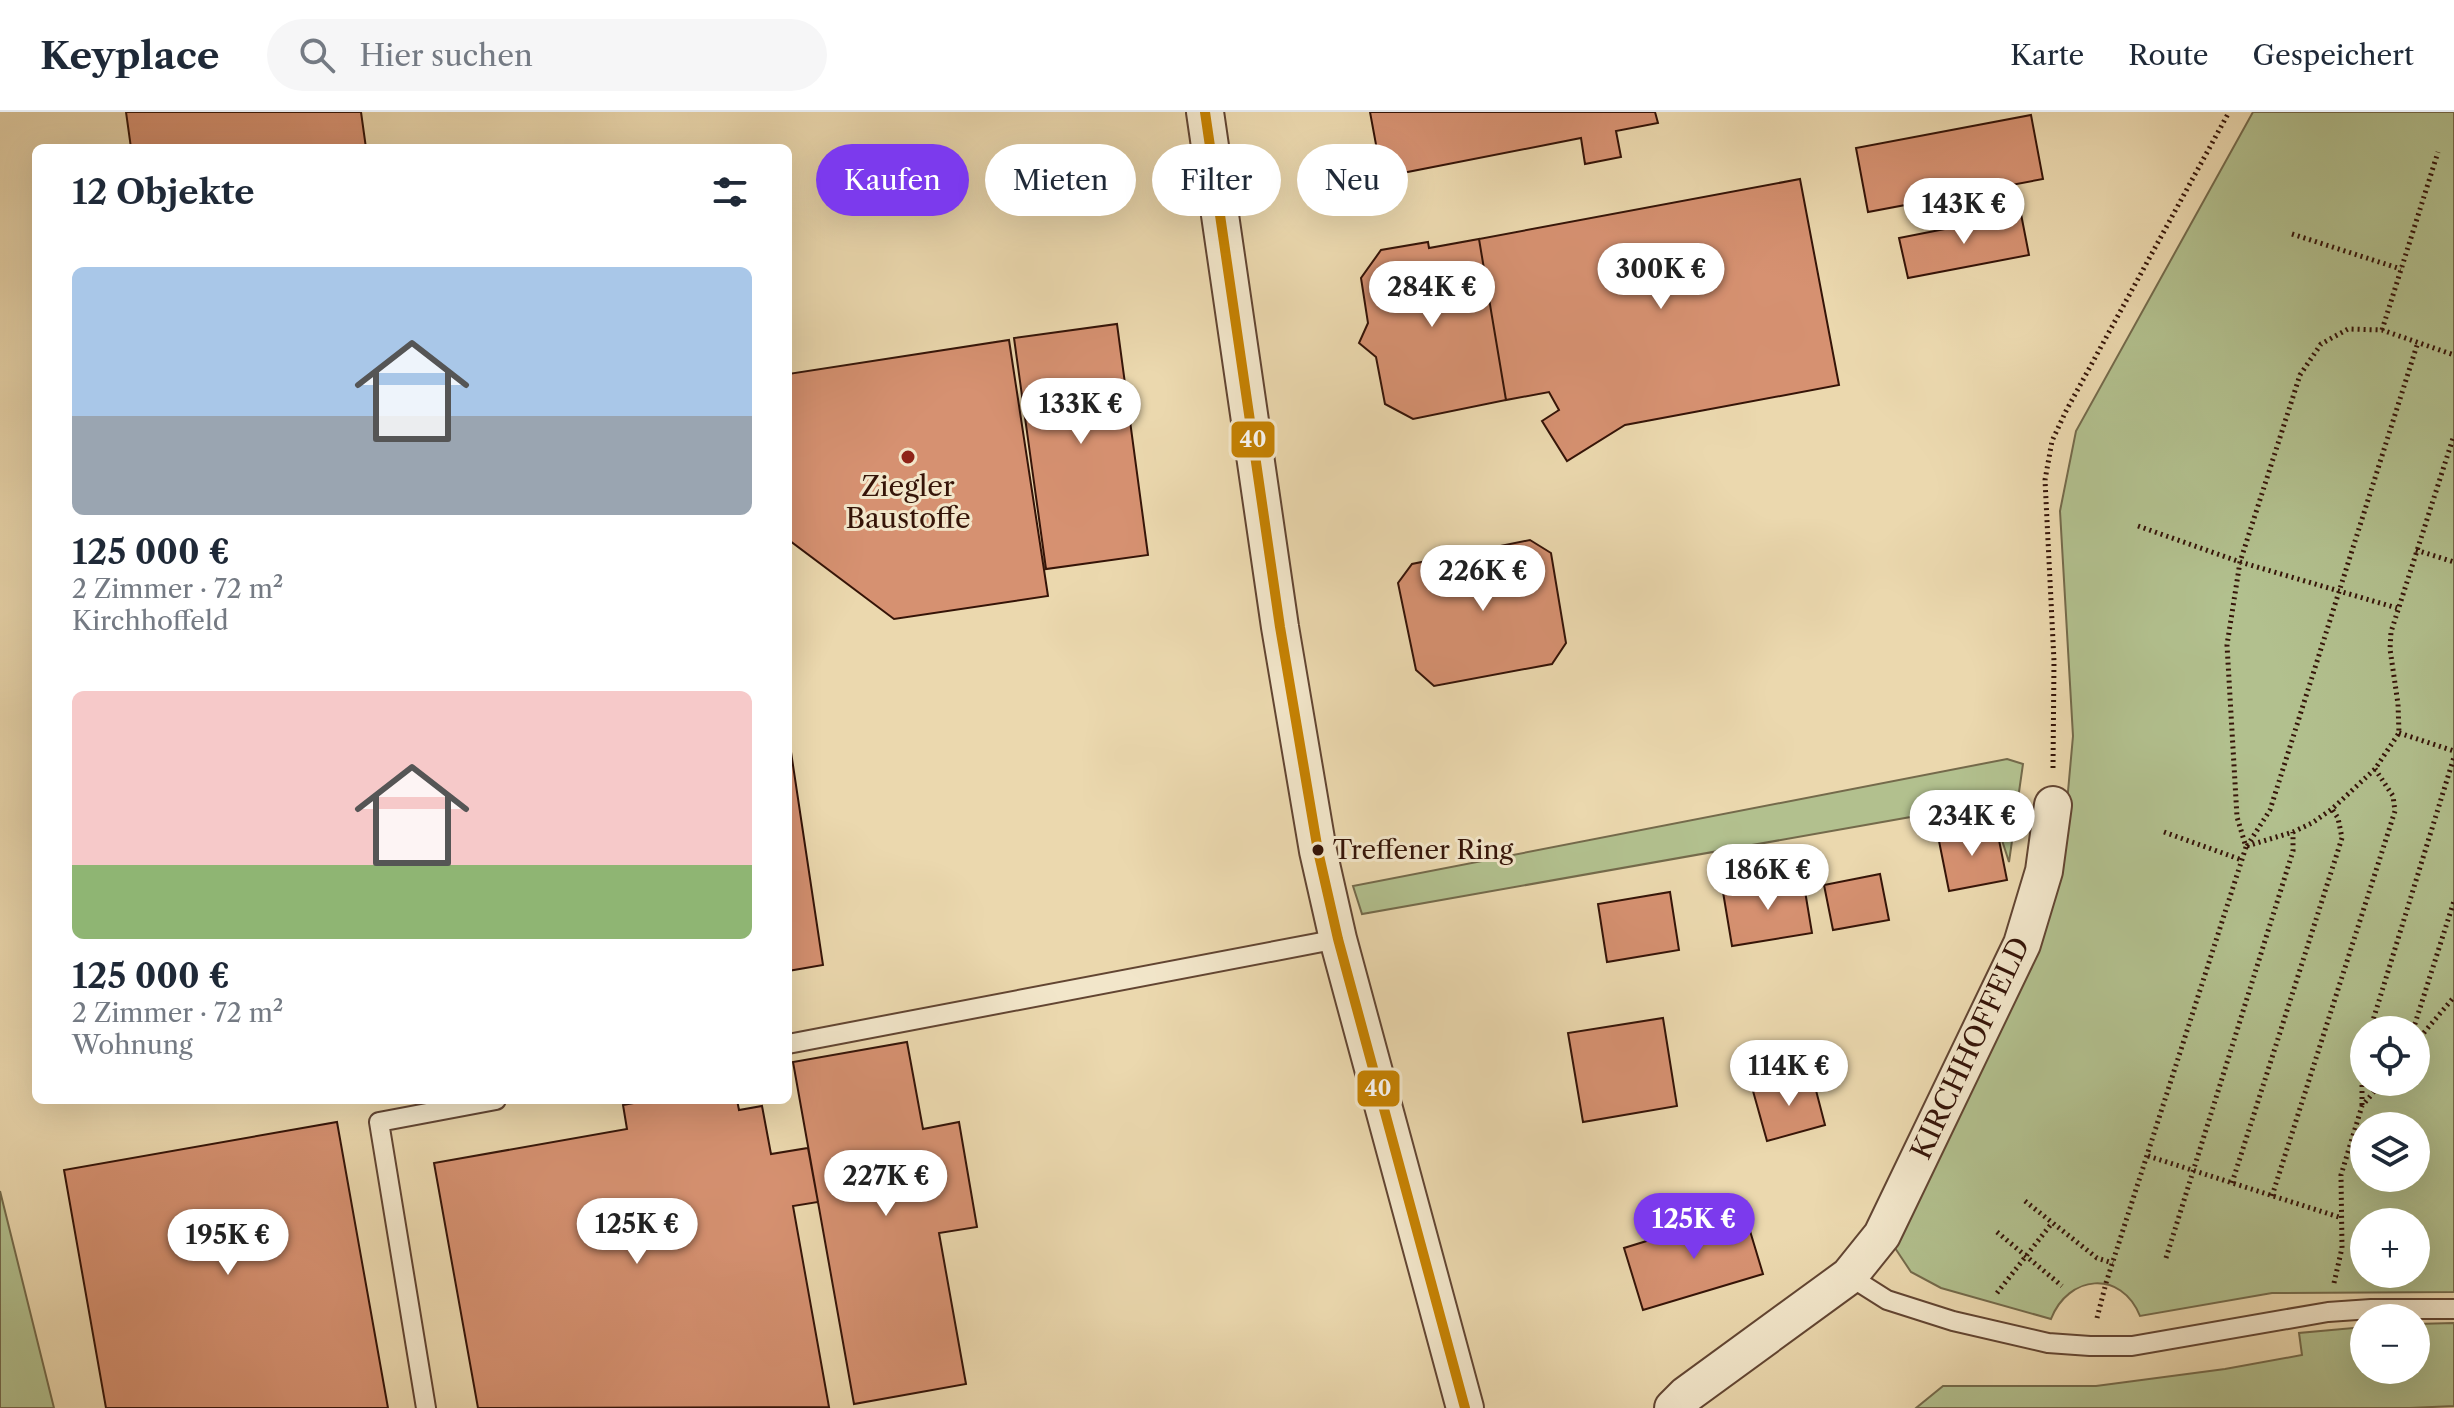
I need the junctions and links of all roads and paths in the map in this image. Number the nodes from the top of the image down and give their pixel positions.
1 (1205, 112) edge
2 (2229, 112) edge
3 (2438, 152) dead end
4 (2292, 234) dead end
5 (2401, 269) junction
6 (2382, 330) junction
7 (2418, 342) junction
8 (2454, 355) edge
9 (2454, 435) edge
10 (2138, 526) dead end
11 (2416, 550) junction
12 (2240, 562) junction
13 (2454, 562) edge
14 (2341, 590) junction
15 (2397, 608) junction
16 (2399, 733) junction
17 (2454, 751) edge
18 (2454, 757) edge
19 (2375, 769) junction
20 (2053, 805) joint
21 (2332, 809) junction
22 (2164, 832) dead end
23 (2293, 832) junction
24 (2246, 847) junction
25 (2242, 860) junction
26 (2454, 901) edge
27 (1338, 939) junction
28 (2454, 997) edge
29 (2374, 1016) edge
30 (2417, 1016) edge
31 (2430, 1025) edge
32 (792, 1043) edge
33 (2362, 1096) edge
34 (2370, 1096) edge
35 (475, 1104) edge
36 (2362, 1106) junction
37 (2148, 1156) junction
38 (2193, 1171) junction
39 (2232, 1183) junction
40 (2272, 1196) junction
41 (2025, 1201) dead end
42 (2342, 1218) junction
43 (2052, 1223) junction
44 (1997, 1232) dead end
45 (2026, 1256) junction
46 (2166, 1258) dead end
47 (2113, 1263) junction
48 (1849, 1276) junction
49 (2062, 1286) dead end
50 (1997, 1293) dead end
51 (2454, 1309) edge
52 (2328, 1312) junction
53 (2090, 1346) junction
54 (426, 1408) edge
55 (1465, 1408) edge
56 (1673, 1408) edge

1 - 27 street
2 - 20 path
3 - 5 path
4 - 5 path
5 - 6 path
6 - 7 path
6 - 12 path
7 - 8 path
7 - 14 path
9 - 11 path
10 - 12 path
11 - 13 path
11 - 15 path
12 - 14 path
12 - 24 path
14 - 15 path
14 - 24 path
15 - 16 path
16 - 17 path
16 - 19 path
18 - 29 path
19 - 21 path
19 - 40 path
20 - 48 street, KIRCHHOFFELD
21 - 23 path
21 - 39 path
22 - 25 path
23 - 24 path
23 - 38 path
24 - 25 path
25 - 37 path
26 - 30 path
27 - 32 lane
27 - 55 street
28 - 31 path
33 - 36 path
34 - 36 path
35 - 54 lane
36 - 42 path
37 - 38 path
37 - 47 path
38 - 39 path
38 - 46 path
39 - 40 path
40 - 42 path
41 - 43 path
42 - 52 path
43 - 45 path
43 - 47 path
44 - 45 path
45 - 49 path
45 - 50 path
47 - 53 path
48 - 53 lane
48 - 56 street, KIRCHHOFFELD
51 - 52 lane
52 - 53 lane

